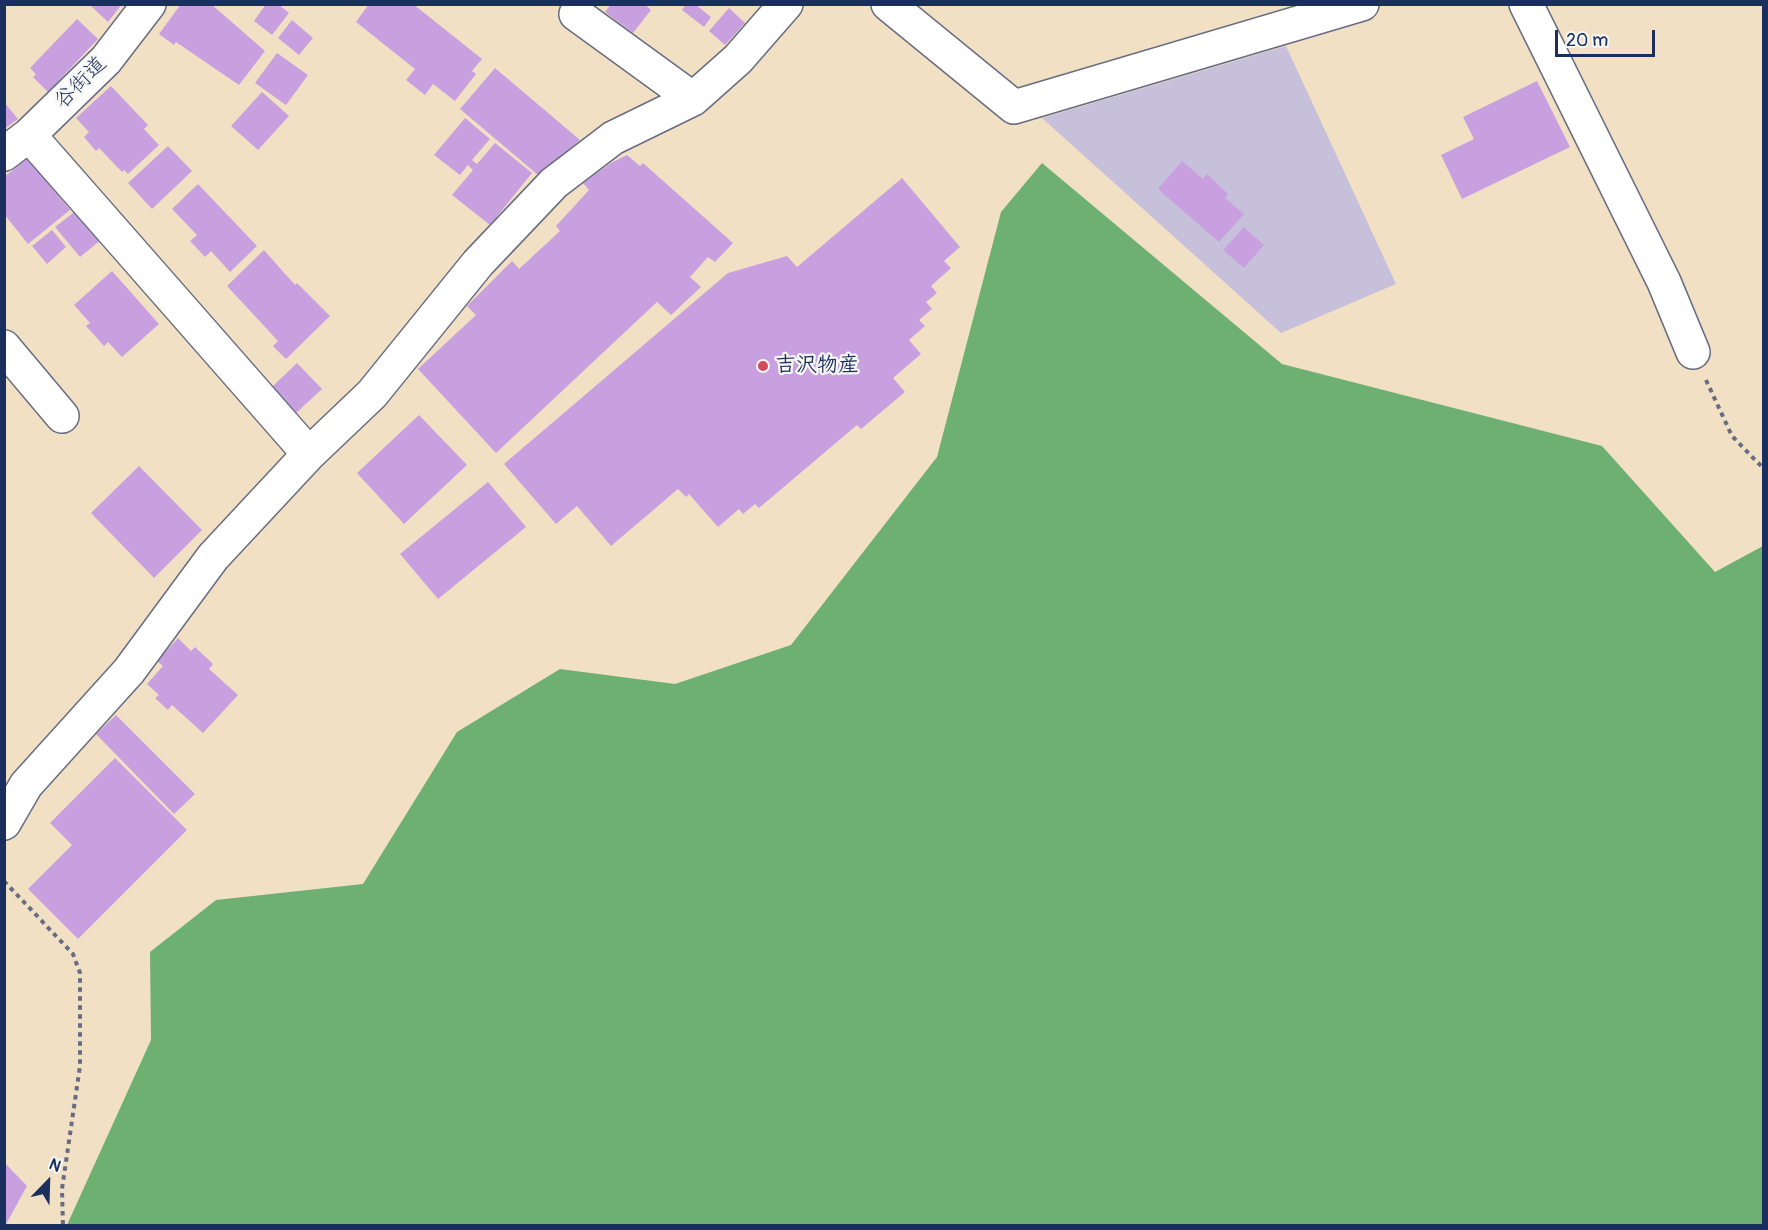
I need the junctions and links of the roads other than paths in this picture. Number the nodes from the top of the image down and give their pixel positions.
1 (149, 4) edge
2 (786, 4) edge
3 (888, 4) edge
4 (1362, 4) edge
5 (1526, 4) edge
6 (576, 14) dead end
7 (693, 99) junction
8 (17, 144) edge
9 (4, 347) edge
10 (1693, 352) road end
11 (62, 416) dead end
12 (309, 454) junction
13 (4, 823) edge

1 - 8 street, 谷街道
2 - 7 street
3 - 4 street
5 - 10 street
6 - 7 street
7 - 12 street
8 - 12 street
9 - 11 street
12 - 13 street

